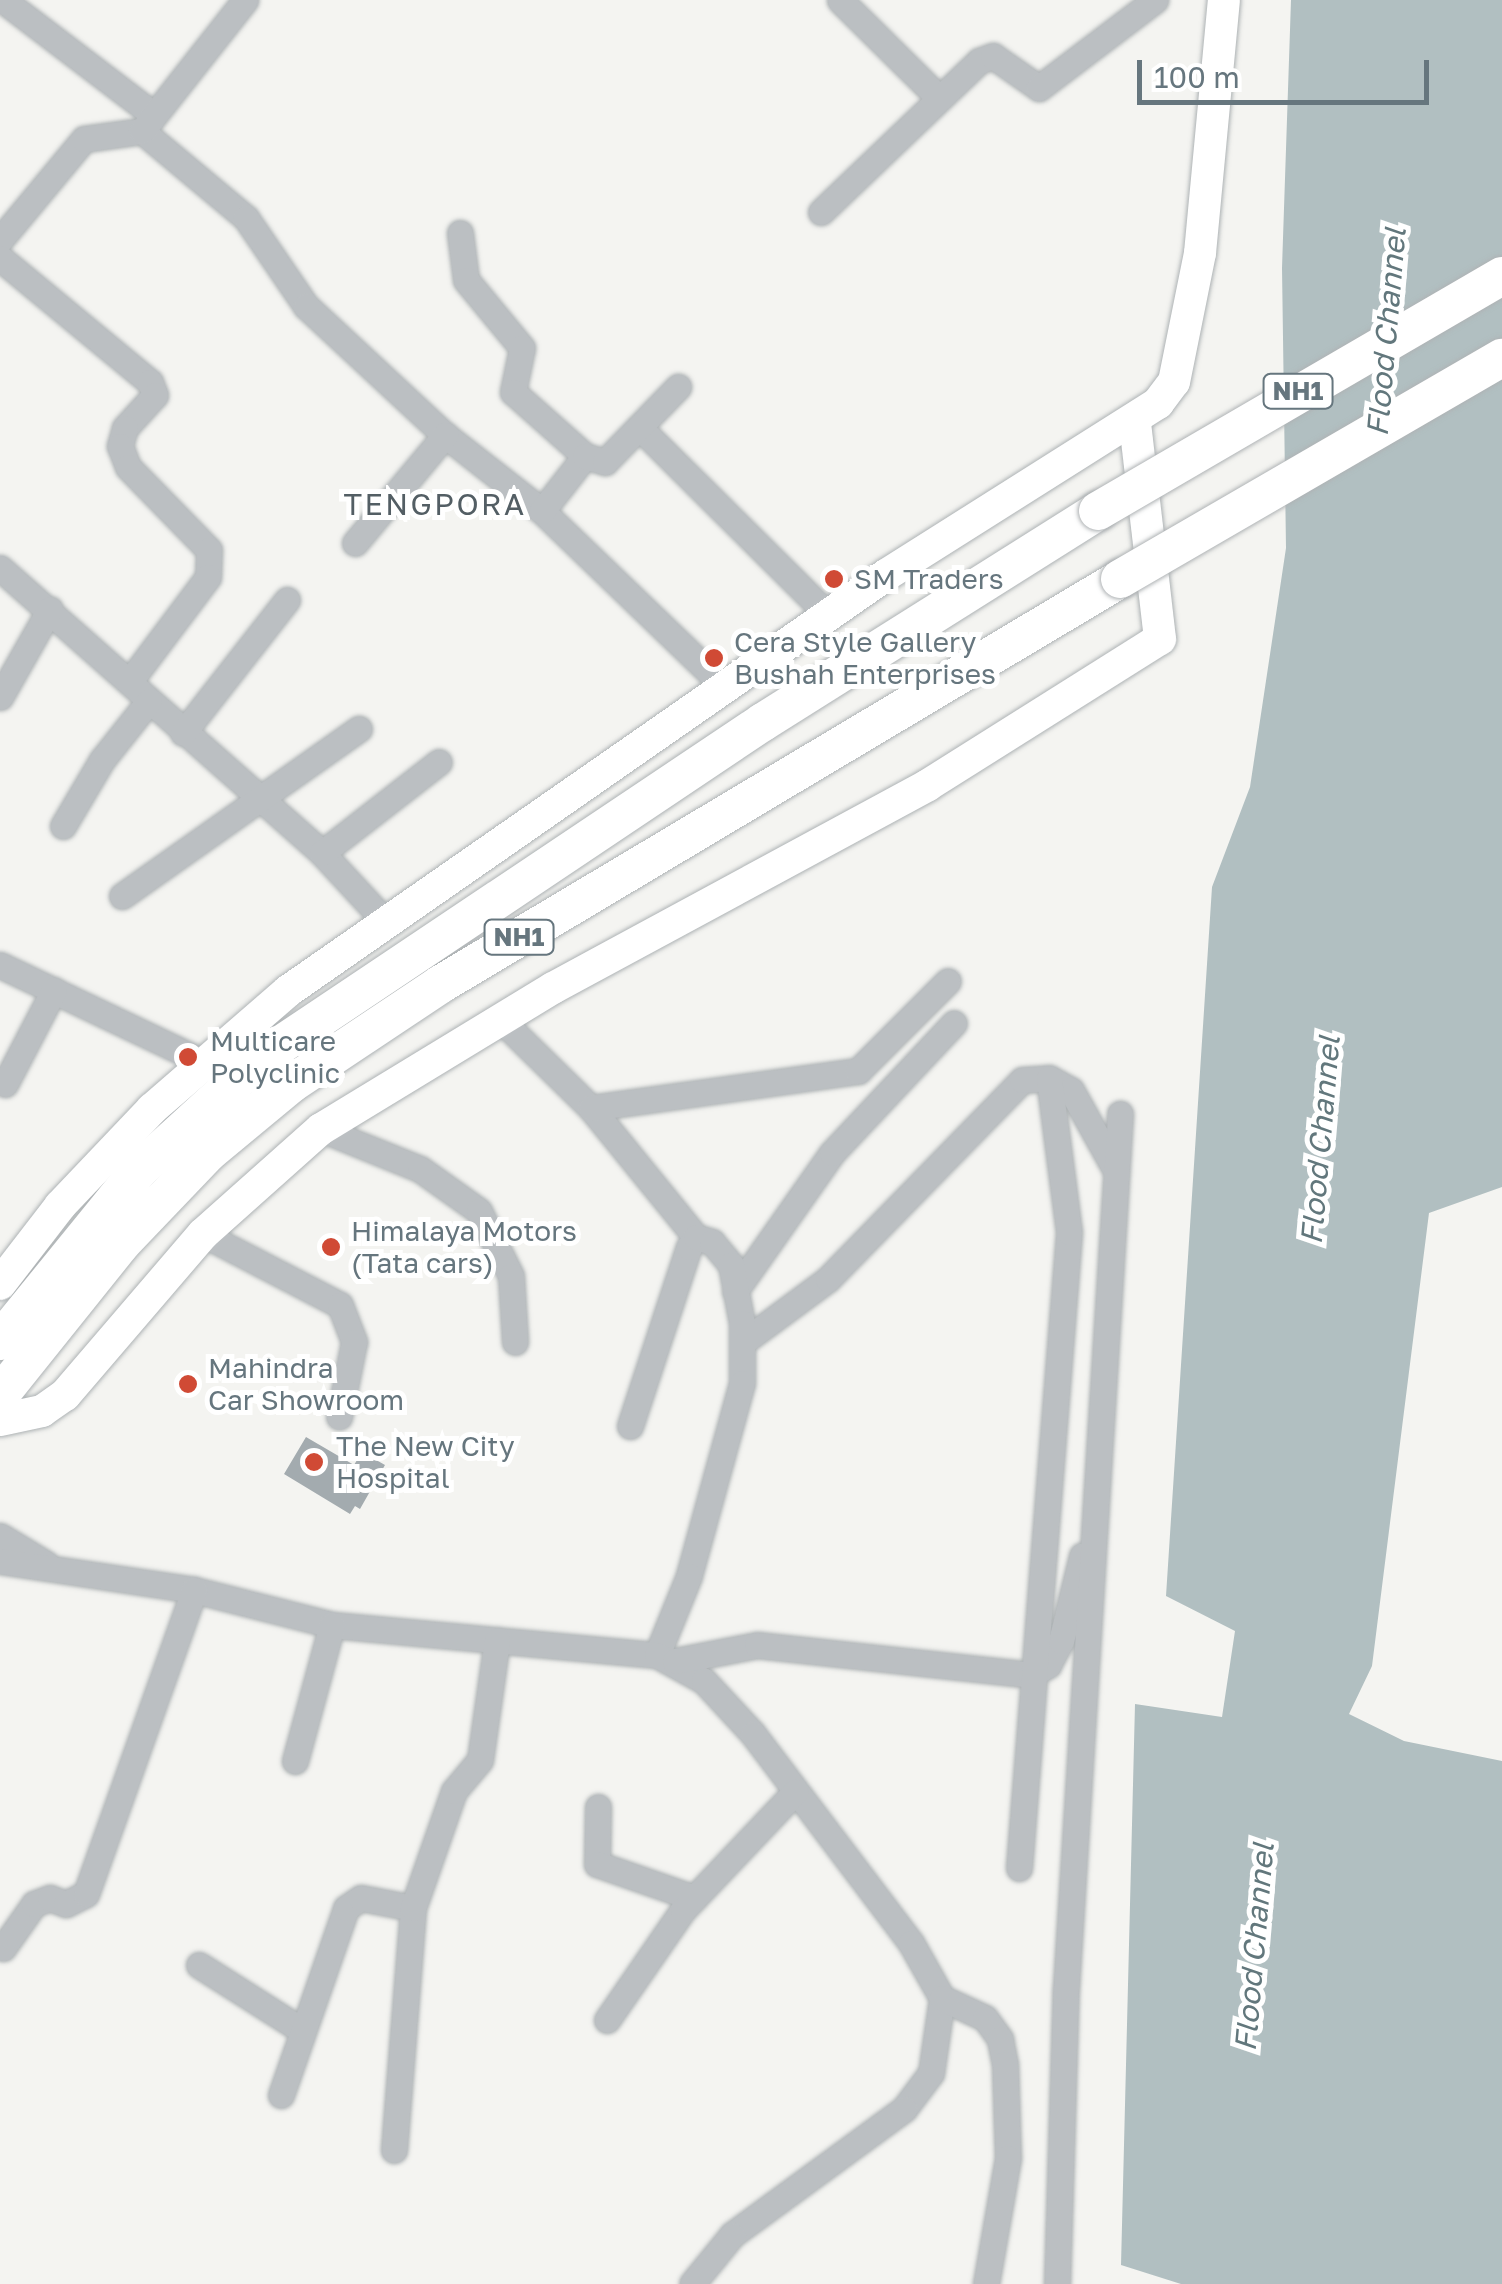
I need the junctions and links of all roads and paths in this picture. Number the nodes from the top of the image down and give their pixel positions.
1 (3, 0) edge
2 (246, 0) edge
3 (840, 0) edge
4 (1156, 0) edge
5 (1224, 0) edge
6 (937, 96) junction
7 (148, 123) junction
8 (820, 212) dead end
9 (460, 233) dead end
10 (0, 240) edge
11 (0, 258) edge
12 (1502, 276) edge
13 (1502, 358) edge
14 (678, 387) dead end
15 (1135, 422) junction
16 (640, 427) junction
17 (446, 435) junction
18 (586, 456) junction
19 (542, 511) junction
20 (355, 543) dead end
21 (1, 570) edge
22 (287, 600) dead end
23 (50, 610) junction
24 (828, 615) junction
25 (130, 681) junction
26 (725, 687) junction
27 (0, 698) edge
28 (149, 701) junction
29 (358, 729) dead end
30 (183, 732) junction
31 (439, 762) dead end
32 (262, 799) junction
33 (63, 826) dead end
34 (322, 853) junction
35 (122, 896) dead end
36 (385, 921) junction
37 (0, 965) edge
38 (948, 981) dead end
39 (54, 990) junction
40 (500, 1019) junction
41 (954, 1022) dead end
42 (201, 1061) junction
43 (1049, 1078) junction
44 (5, 1084) dead end
45 (591, 1108) junction
46 (1120, 1114) dead end
47 (321, 1129) junction
48 (1116, 1171) junction
49 (203, 1234) junction
50 (696, 1237) junction
51 (0, 1284) edge
52 (736, 1291) junction
53 (0, 1341) edge
54 (515, 1342) dead end
55 (743, 1342) junction
56 (0, 1396) edge
57 (339, 1416) dead end
58 (0, 1420) edge
59 (630, 1426) dead end
60 (0, 1536) edge
61 (1092, 1546) junction
62 (0, 1561) edge
63 (50, 1567) junction
64 (194, 1590) junction
65 (332, 1625) junction
66 (497, 1640) junction
67 (666, 1658) junction
68 (1030, 1674) junction
69 (295, 1761) dead end
70 (794, 1792) junction
71 (598, 1807) dead end
72 (1019, 1868) dead end
73 (694, 1898) junction
74 (413, 1908) junction
75 (3, 1948) dead end
76 (199, 1964) dead end
77 (942, 1998) junction
78 (608, 2020) dead end
79 (300, 2029) junction
80 (281, 2095) dead end
81 (394, 2150) dead end
82 (692, 2284) edge
83 (986, 2284) edge
84 (1058, 2284) edge

1 - 7 street
2 - 7 street
3 - 6 street
4 - 6 street
5 - 15 main road
6 - 8 street
7 - 10 street
7 - 17 street
9 - 18 street
11 - 25 street
12 - 53 highway, NH1, bridge
13 - 56 highway, NH1, bridge
14 - 16 street
15 - 24 main road
15 - 40 main road
16 - 18 street
16 - 24 street
17 - 19 street
17 - 20 street
18 - 19 street
19 - 26 street
21 - 23 street
22 - 30 street
23 - 25 street
23 - 27 street
24 - 26 main road
25 - 28 street
26 - 36 main road
28 - 30 street
28 - 33 street
29 - 32 street
30 - 32 street
31 - 34 street
32 - 34 street
32 - 35 street
34 - 36 street
36 - 42 main road
37 - 39 street
38 - 45 street
39 - 42 street
39 - 44 street
40 - 45 street
40 - 47 main road
41 - 52 street
42 - 51 main road
43 - 48 street
43 - 55 street
43 - 68 street
45 - 50 street
46 - 48 street
47 - 49 main road
47 - 54 street
48 - 61 street
49 - 57 street
49 - 58 main road
50 - 52 street
50 - 59 street
52 - 55 street
55 - 67 street
60 - 63 street
61 - 68 street
61 - 84 street
62 - 63 street
63 - 64 street
64 - 65 street
64 - 75 street
65 - 66 street
65 - 69 street
66 - 67 street
66 - 74 street
67 - 68 street
67 - 70 street
68 - 72 street
70 - 73 street
70 - 77 street
71 - 73 street
73 - 78 street
74 - 79 street
74 - 81 street
76 - 79 street
77 - 82 street
77 - 83 street
79 - 80 street

